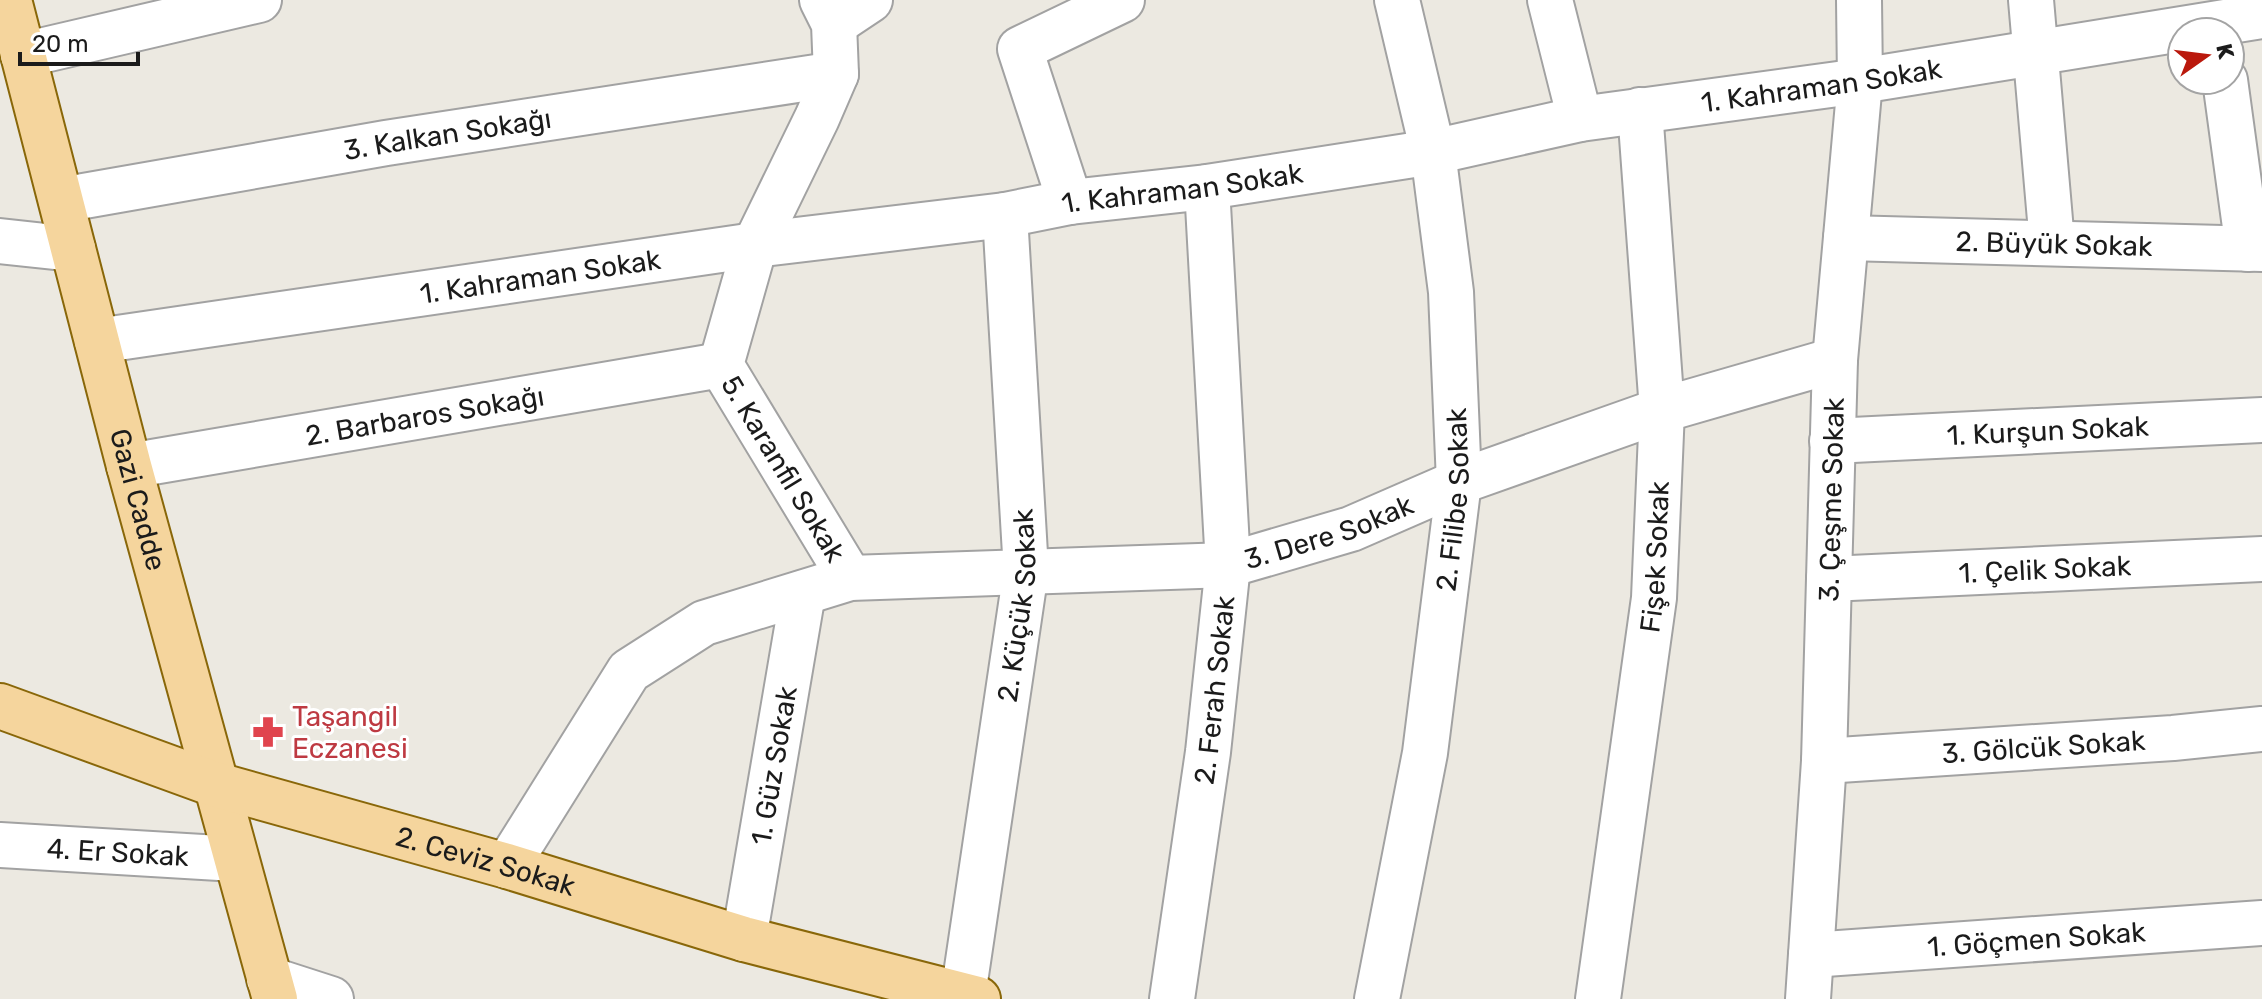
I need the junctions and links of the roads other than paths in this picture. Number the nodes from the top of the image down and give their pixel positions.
1 (9, 0) edge
2 (259, 0) edge
3 (870, 0) edge
4 (1122, 0) edge
5 (1397, 0) edge
6 (1550, 0) edge
7 (1859, 0) edge
8 (2031, 0) edge
9 (828, 12) edge
10 (2166, 28) edge
11 (2037, 53) junction
12 (23, 55) junction
13 (836, 74) junction
14 (1860, 81) junction
15 (2228, 96) edge
16 (1640, 110) junction
17 (1580, 119) junction
18 (1433, 152) junction
19 (1207, 187) junction
20 (61, 200) junction
21 (1070, 202) junction
22 (1005, 215) junction
23 (1846, 238) junction
24 (0, 241) edge
25 (2052, 243) junction
26 (755, 245) junction
27 (73, 249) junction
28 (2255, 249) edge
29 (97, 341) junction
30 (1835, 360) junction
31 (721, 365) junction
32 (1662, 410) junction
33 (2262, 420) edge
34 (1832, 441) junction
35 (129, 466) junction
36 (1459, 482) junction
37 (2262, 559) edge
38 (1228, 565) junction
39 (1026, 571) junction
40 (850, 578) junction
41 (1829, 579) junction
42 (803, 593) junction
43 (0, 706) edge
44 (2262, 729) edge
45 (1824, 761) junction
46 (217, 785) junction
47 (0, 845) edge
48 (236, 859) junction
49 (507, 866) junction
50 (2262, 923) edge
51 (744, 939) junction
52 (1811, 955) junction
53 (272, 989) edge
54 (966, 998) edge
55 (331, 999) edge
56 (1172, 999) edge
57 (1377, 999) edge
58 (1598, 999) edge
59 (1808, 999) edge

1 - 12 main road, Gazi Cadde
2 - 12 street
3 - 9 street
4 - 21 street
5 - 18 street, 2. Filibe Sokak
6 - 17 street
7 - 14 street, 3. Çeşme Sokak
8 - 11 street
9 - 13 street, 5. Karanfil Sokak
10 - 11 street, 1. Kahraman Sokak
11 - 14 street, 1. Kahraman Sokak
11 - 25 street
12 - 20 main road, Gazi Cadde
13 - 20 street, 3. Kalkan Sokağı
13 - 26 street, 5. Karanfil Sokak
14 - 16 street, 1. Kahraman Sokak
14 - 23 street, 3. Çeşme Sokak
15 - 28 street
16 - 17 street, 1. Kahraman Sokak
16 - 32 street, Fişek Sokak
17 - 18 street, 1. Kahraman Sokak
18 - 19 street, 1. Kahraman Sokak
18 - 36 street, 2. Filibe Sokak
19 - 21 street, 1. Kahraman Sokak
19 - 38 street, 2. Ferah Sokak
20 - 27 main road, Gazi Cadde
21 - 22 street, 1. Kahraman Sokak
22 - 26 street, 1. Kahraman Sokak
22 - 39 street, 2. Küçük Sokak
23 - 25 street, 2. Büyük Sokak
23 - 30 street, 3. Çeşme Sokak
24 - 27 street
25 - 28 street, 2. Büyük Sokak
26 - 29 street, 1. Kahraman Sokak
26 - 31 street, 5. Karanfil Sokak
27 - 29 main road, Gazi Cadde
29 - 35 main road, Gazi Cadde
30 - 32 street, 3. Dere Sokak
30 - 34 street, 3. Çeşme Sokak
31 - 35 street, 2. Barbaros Sokağı
31 - 40 street, 5. Karanfil Sokak
32 - 36 street, 3. Dere Sokak
32 - 58 street, Fişek Sokak
33 - 34 street, 1. Kurşun Sokak
34 - 41 street, 3. Çeşme Sokak
35 - 46 main road, Gazi Cadde
36 - 38 street, 3. Dere Sokak
36 - 57 street, 2. Filibe Sokak
37 - 41 street, 1. Çelik Sokak
38 - 39 street, 3. Dere Sokak
38 - 56 street, 2. Ferah Sokak
39 - 40 street, 3. Dere Sokak
39 - 54 street, 2. Küçük Sokak
40 - 42 street, 3. Dere Sokak
41 - 45 street, 3. Çeşme Sokak
42 - 49 street, 3. Dere Sokak
42 - 51 street, 1. Güz Sokak
43 - 46 main road, 2. Ceviz Sokak
44 - 45 street, 3. Gölcük Sokak
45 - 52 street, 3. Çeşme Sokak
46 - 48 main road, Gazi Cadde
46 - 49 main road, 2. Ceviz Sokak
47 - 48 street, 4. Er Sokak
48 - 53 main road, Gazi Cadde
49 - 51 main road, 2. Ceviz Sokak
50 - 52 street, 1. Göçmen Sokak
51 - 54 main road, 2. Ceviz Sokak
52 - 59 street, 3. Çeşme Sokak
53 - 55 street

